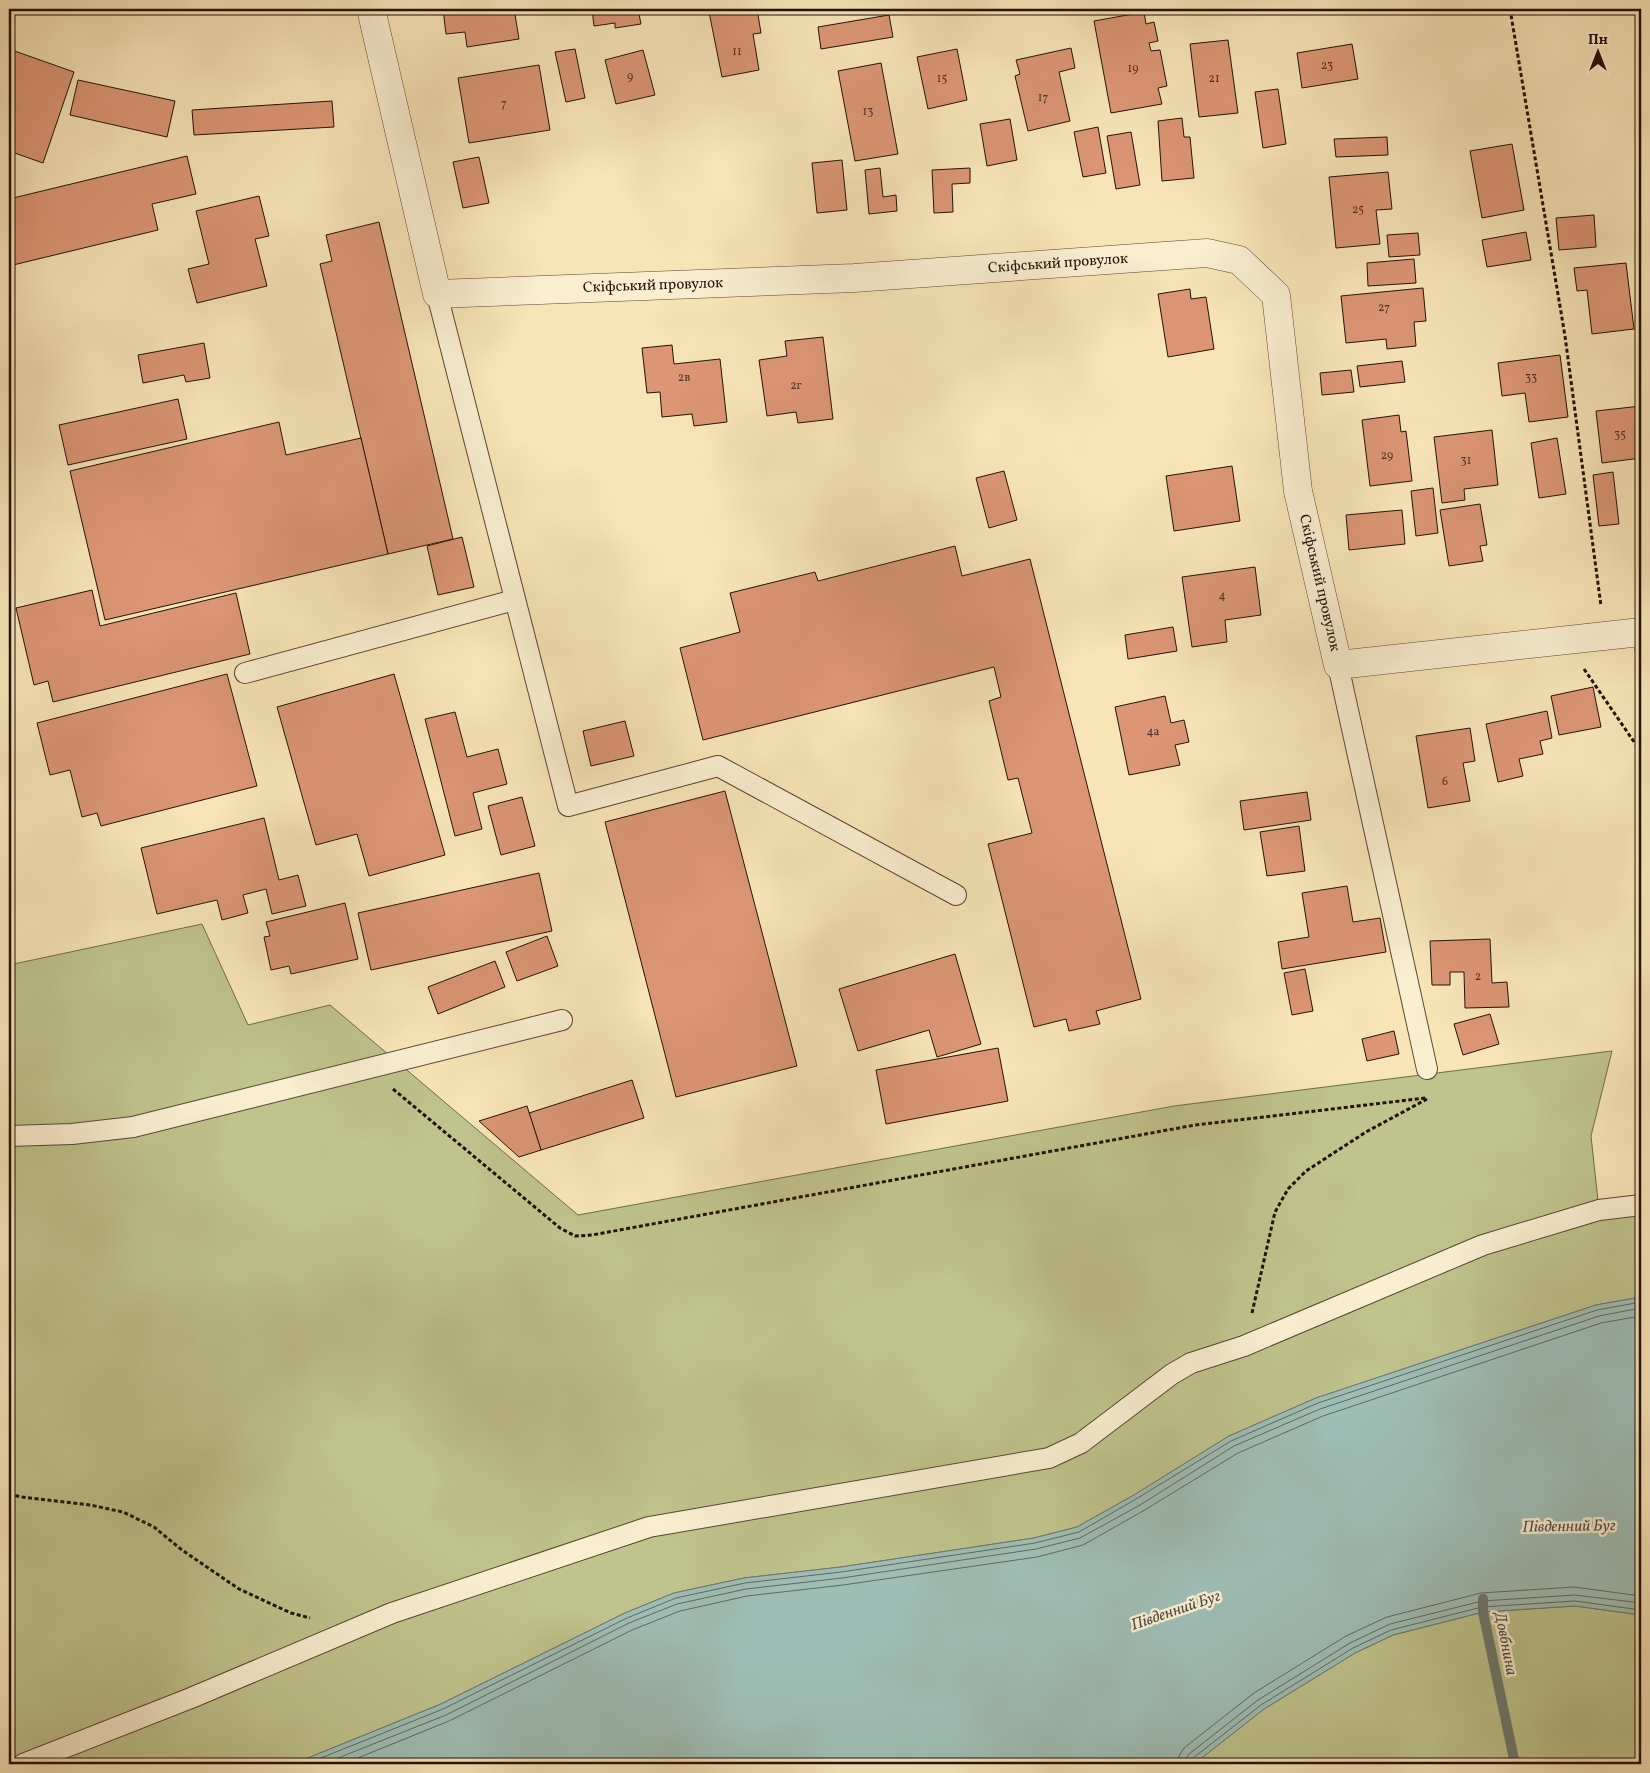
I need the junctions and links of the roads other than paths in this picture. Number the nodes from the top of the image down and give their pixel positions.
1 (371, 9) edge
2 (437, 294) junction
3 (514, 600) junction
4 (1641, 632) edge
5 (1338, 665) junction
6 (245, 672) dead end
7 (956, 895) dead end
8 (562, 1020) dead end
9 (1427, 1069) dead end
10 (9, 1136) edge
11 (1641, 1204) edge
12 (23, 1764) edge

1 - 2 street
2 - 3 lane
2 - 5 street, Скіфський провулок
3 - 6 lane
3 - 7 lane
4 - 5 street, Скіфський провулок
5 - 9 lane
8 - 10 lane
11 - 12 lane

